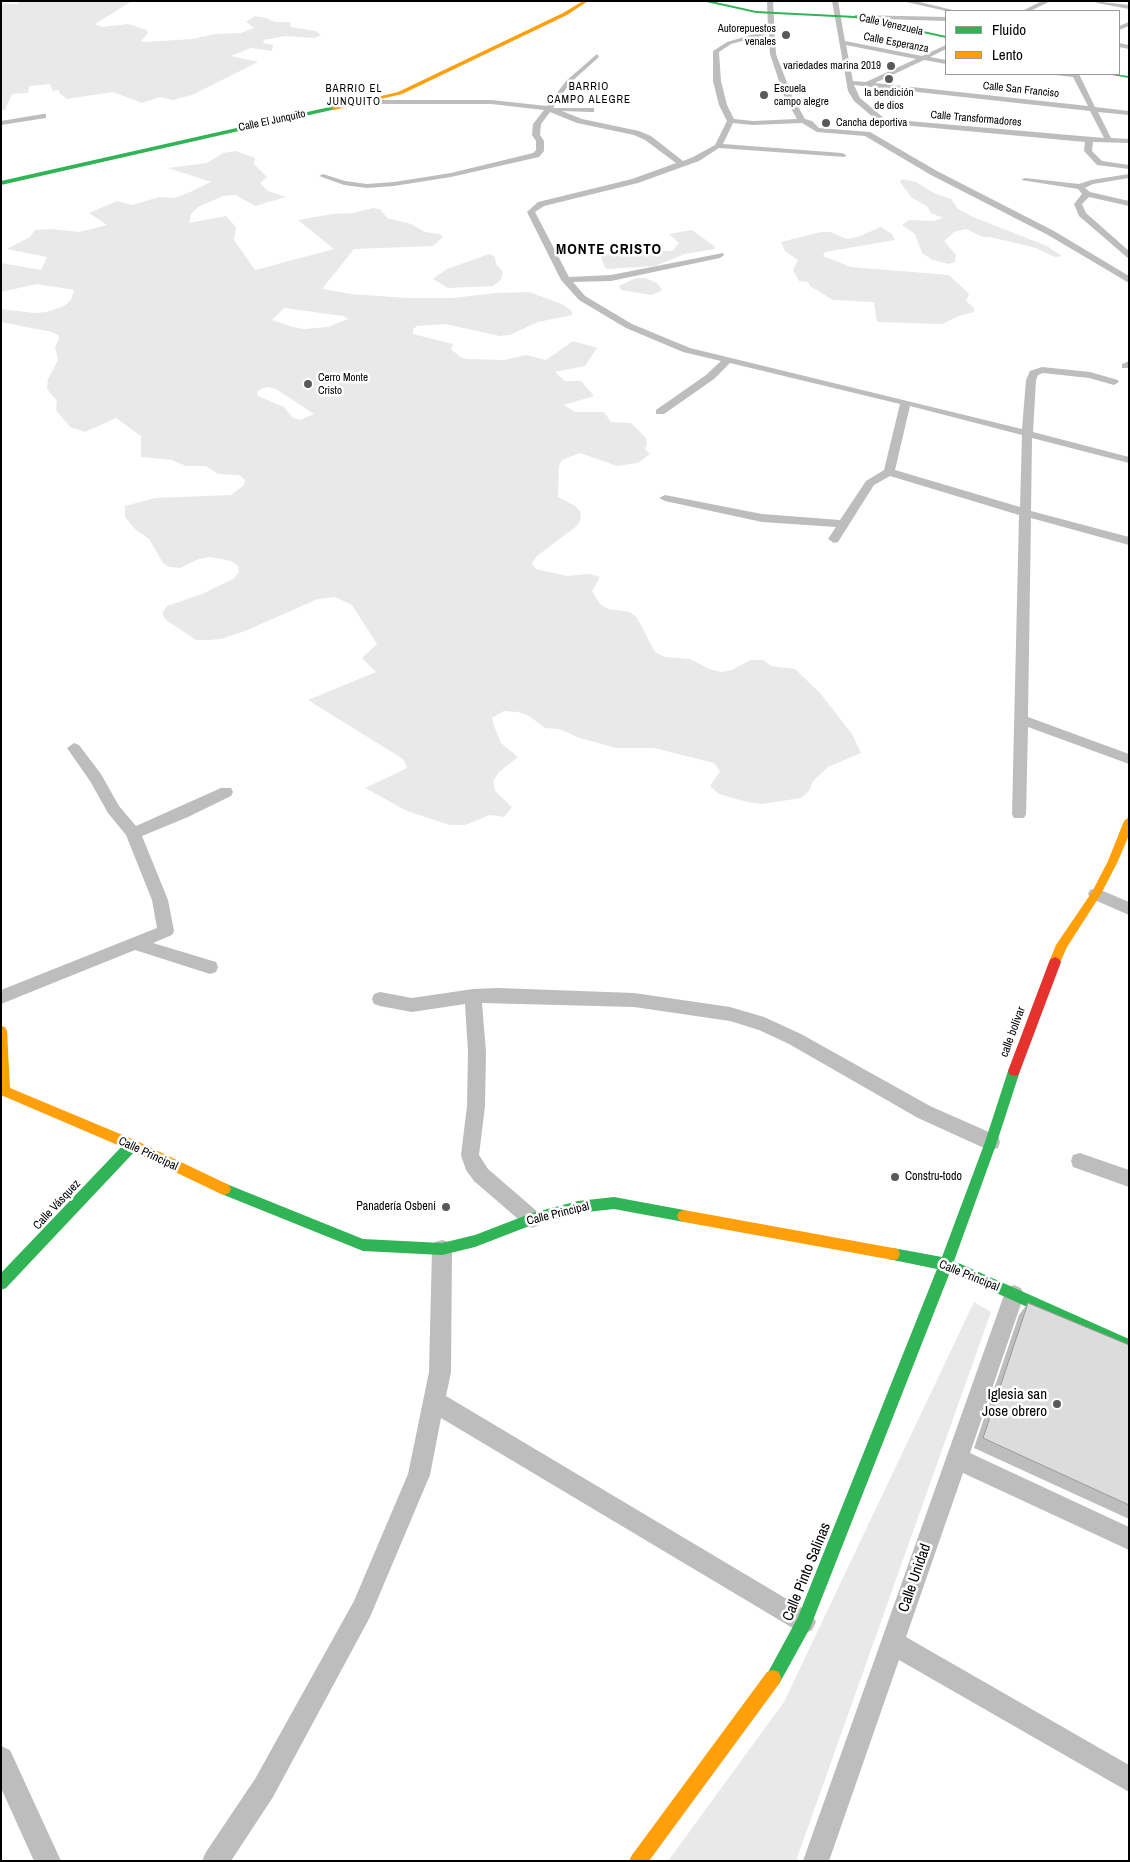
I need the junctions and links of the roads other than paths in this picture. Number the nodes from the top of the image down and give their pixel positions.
1 (586, 1) edge
2 (704, 1) edge
3 (835, 1) edge
4 (905, 1) edge
5 (953, 1) edge
6 (1048, 1) edge
7 (1097, 1) edge
8 (726, 3) edge
9 (770, 7) edge
10 (937, 8) junction
11 (1129, 8) edge
12 (948, 10) edge
13 (1027, 10) edge
14 (836, 15) junction
15 (855, 17) junction
16 (914, 18) junction
17 (945, 19) edge
18 (770, 31) junction
19 (945, 38) edge
20 (843, 42) junction
21 (945, 47) edge
22 (598, 56) dead end
23 (923, 58) junction
24 (945, 62) edge
25 (1076, 75) edge
26 (852, 83) junction
27 (868, 84) junction
28 (362, 102) junction
29 (547, 108) junction
30 (1093, 109) junction
31 (591, 110) dead end
32 (1129, 113) edge
33 (43, 116) dead end
34 (731, 121) junction
35 (802, 121) junction
36 (1, 122) edge
37 (1089, 140) junction
38 (1109, 141) junction
39 (1129, 141) edge
40 (718, 146) junction
41 (842, 155) dead end
42 (681, 163) junction
43 (1129, 167) edge
44 (323, 176) dead end
45 (1129, 176) edge
46 (1025, 180) dead end
47 (1, 183) edge
48 (1080, 187) junction
49 (1087, 194) junction
50 (1129, 204) edge
51 (720, 255) dead end
52 (1129, 256) edge
53 (566, 280) junction
54 (1128, 280) edge
55 (729, 359) junction
56 (1114, 382) dead end
57 (906, 402) junction
58 (660, 412) dead end
59 (1027, 433) junction
60 (1129, 460) edge
61 (889, 472) junction
62 (665, 498) dead end
63 (1026, 513) junction
64 (843, 524) junction
65 (834, 539) dead end
66 (1129, 541) edge
67 (1022, 720) junction
68 (74, 748) dead end
69 (1129, 759) edge
70 (226, 792) dead end
71 (1019, 814) dead end
72 (1129, 820) edge
73 (133, 833) junction
74 (1096, 894) junction
75 (1129, 909) edge
76 (136, 944) junction
77 (210, 967) dead end
78 (1, 996) edge
79 (473, 996) junction
80 (380, 1000) dead end
81 (1, 1031) edge
82 (3, 1090) edge
83 (991, 1142) junction
84 (132, 1145) junction
85 (1080, 1161) dead end
86 (1129, 1179) edge
87 (532, 1219) junction
88 (442, 1249) junction
89 (946, 1264) junction
90 (1, 1283) edge
91 (1014, 1295) junction
92 (1129, 1346) edge
93 (434, 1401) junction
94 (957, 1459) junction
95 (1129, 1539) edge
96 (804, 1622) junction
97 (893, 1643) junction
98 (1, 1759) edge
99 (1129, 1779) edge
100 (48, 1861) edge
101 (215, 1861) edge
102 (638, 1861) edge
103 (816, 1861) edge

1 - 28 street, Calle El Junquito
2 - 8 street, Calle Venezuela
3 - 14 street, Calle Transformadores
4 - 10 street
5 - 10 street
6 - 13 street
7 - 11 street
8 - 9 street, Calle Venezuela
9 - 14 street, Calle Venezuela
9 - 18 street
10 - 12 street
10 - 16 street
14 - 15 street, Calle Venezuela
14 - 20 street, Calle Transformadores
15 - 16 street
15 - 19 street, Calle Venezuela
16 - 17 street
18 - 34 street
18 - 35 street
20 - 23 street, Calle Esperanza
20 - 26 street, Calle Transformadores
21 - 23 street
22 - 29 street
23 - 24 street, Calle Esperanza
23 - 27 street
25 - 30 street
26 - 27 street, Calle San Franciso
26 - 37 street, Calle Transformadores
27 - 30 street, Calle San Franciso
28 - 29 street
28 - 47 street, Calle El Junquito
29 - 31 street
29 - 42 street
29 - 44 street
30 - 32 street, Calle San Franciso
30 - 38 street
33 - 36 street
34 - 35 street
34 - 40 street
35 - 54 street
37 - 38 street, Calle Transformadores
37 - 43 street
38 - 39 street, Calle Transformadores
40 - 41 street
40 - 42 street
42 - 53 street
45 - 48 street
46 - 48 street
48 - 49 street
49 - 50 street
49 - 52 street
51 - 53 street
53 - 55 street
55 - 57 street
55 - 58 street
56 - 59 street
57 - 59 street
57 - 61 street
59 - 60 street
59 - 63 street
61 - 63 street
61 - 64 street
62 - 64 street
63 - 66 street
63 - 67 street
64 - 65 street
67 - 69 street
67 - 71 street
68 - 73 street
70 - 73 street
72 - 74 street, calle bolívar
73 - 76 street
74 - 75 street
74 - 83 street, calle bolívar
76 - 77 street
76 - 78 street
79 - 80 street
79 - 83 street
79 - 87 street
81 - 82 street
82 - 84 street, Calle Principal
83 - 89 street, calle bolívar
84 - 88 street, Calle Principal
84 - 90 street, Calle Vásquez
85 - 86 street
87 - 88 street, Calle Principal
87 - 89 street, Calle Principal
88 - 93 street
89 - 91 street, Calle Principal
89 - 96 street, Calle Pinto Salinas
91 - 92 street, Calle Principal
91 - 94 street, Calle Unidad
93 - 96 street
93 - 101 street
94 - 95 street
94 - 97 street, Calle Unidad
96 - 102 street, Calle Pinto Salinas
97 - 99 street
97 - 103 street, Calle Unidad
98 - 100 street

